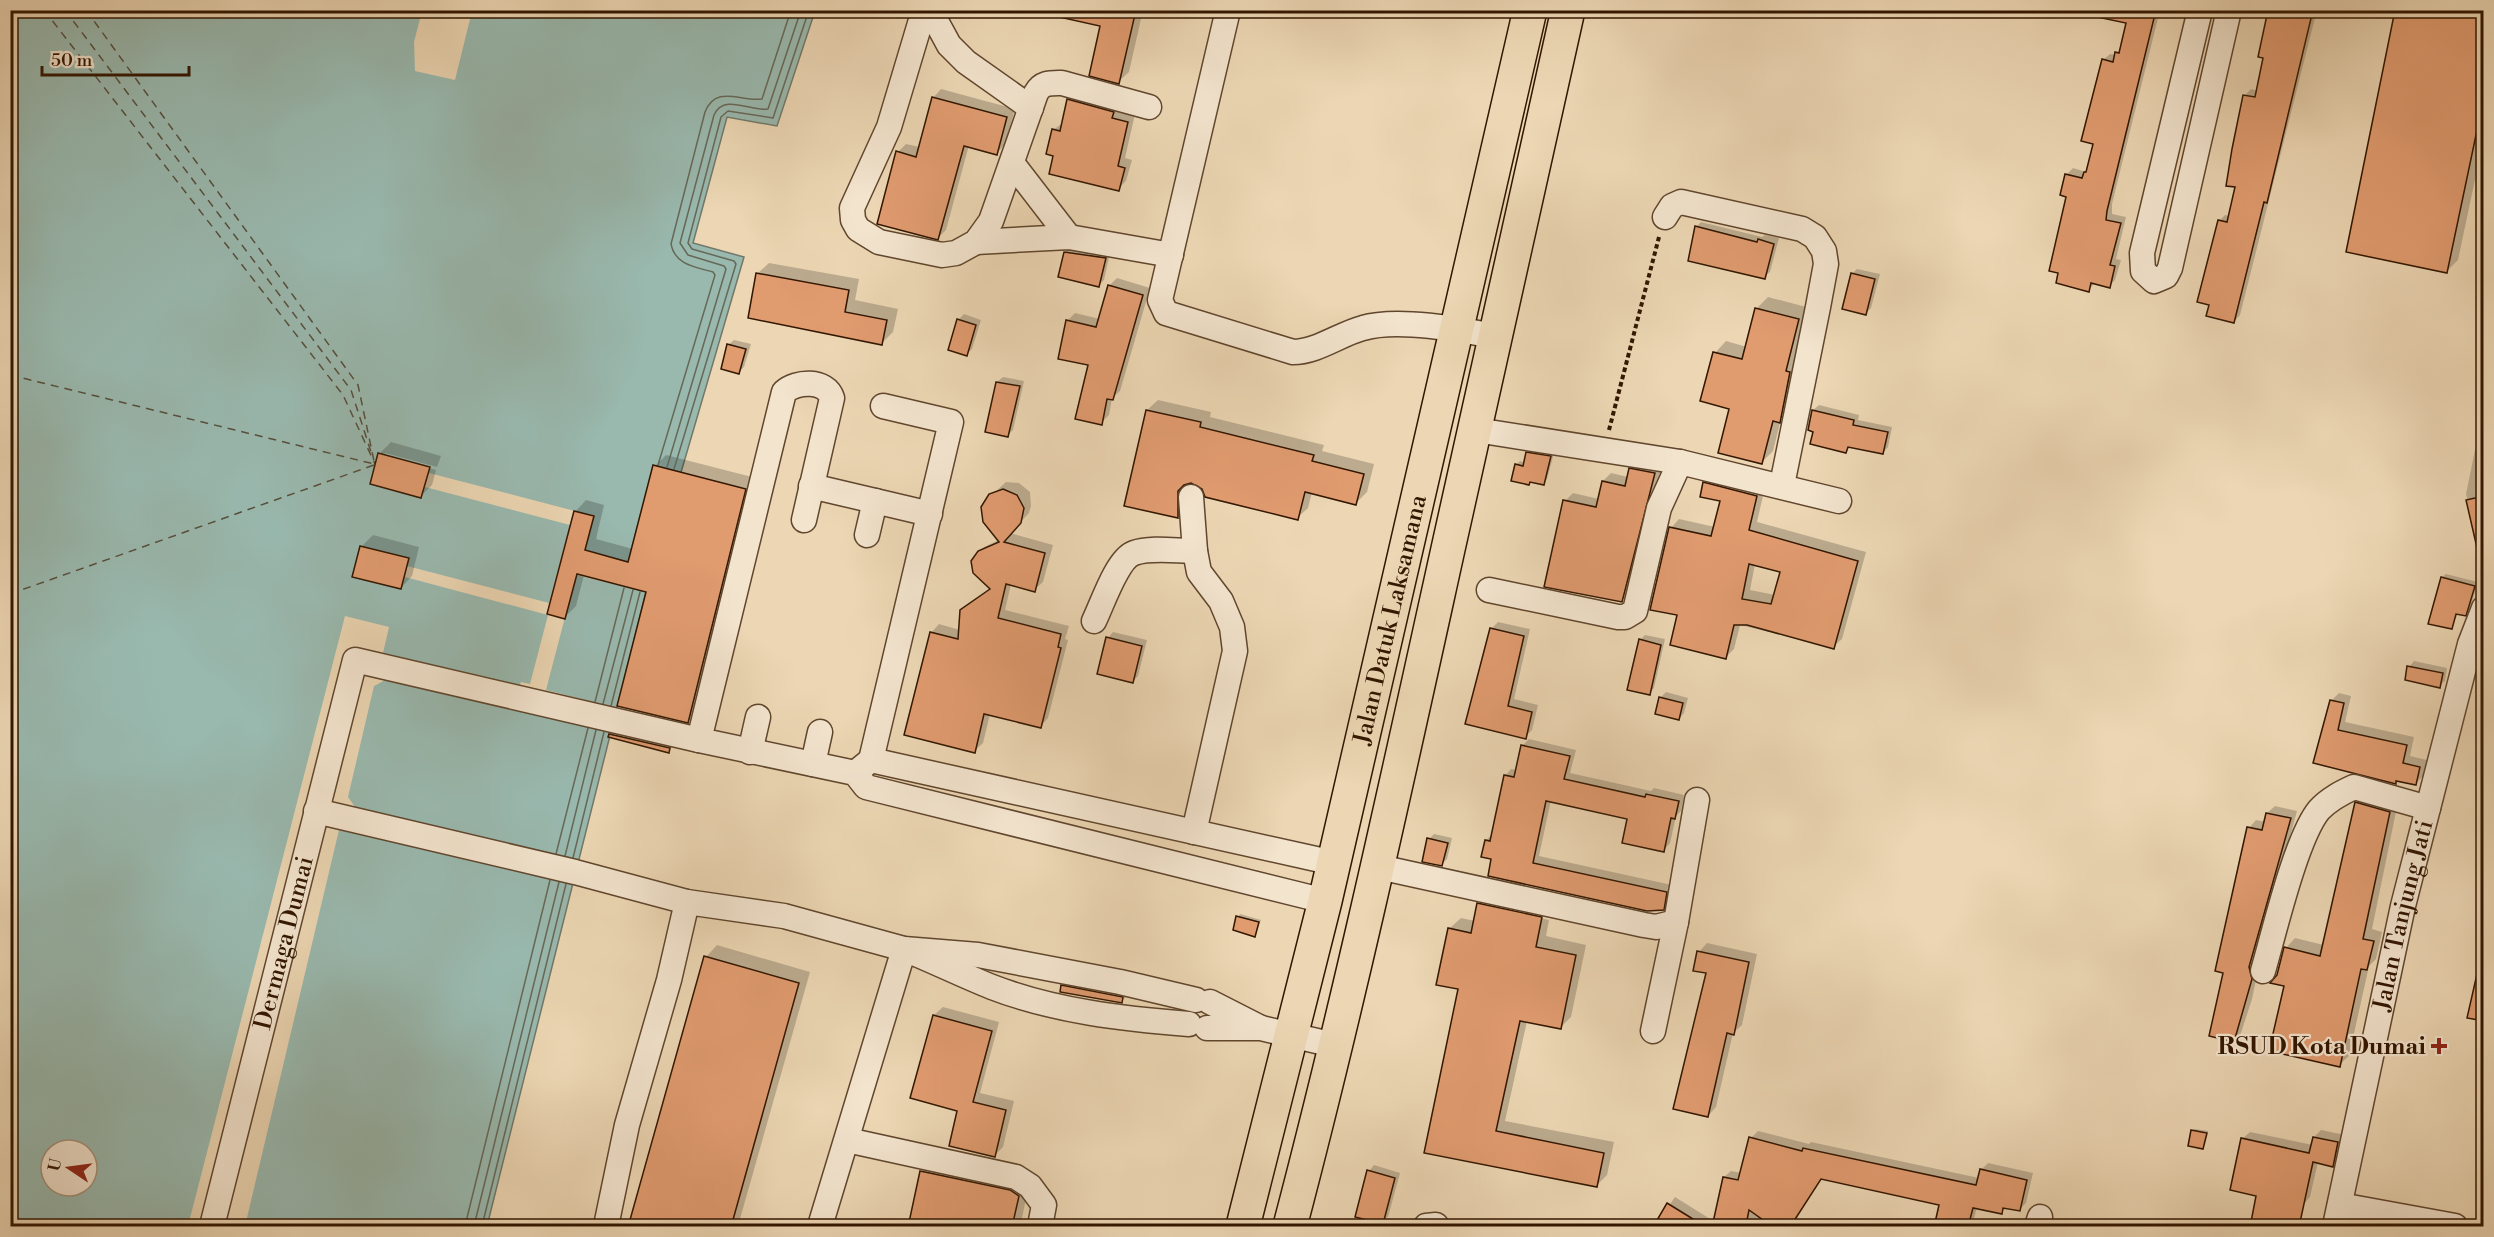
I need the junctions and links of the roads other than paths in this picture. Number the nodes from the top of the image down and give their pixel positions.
1 (924, 10) edge
2 (930, 10) edge
3 (1228, 10) edge
4 (1530, 10) edge
5 (1568, 10) edge
6 (2200, 10) edge
7 (2229, 10) edge
8 (1149, 107) dead end
9 (1031, 108) junction
10 (1012, 163) junction
11 (1665, 217) road end
12 (1069, 237) junction
13 (976, 243) junction
14 (1171, 255) junction
15 (1457, 328) junction
16 (1496, 337) junction
17 (882, 406) dead end
18 (1476, 430) junction
19 (1680, 462) junction
20 (1782, 485) junction
21 (811, 486) junction
22 (1191, 497) dead end
23 (875, 501) junction
24 (1839, 501) dead end
25 (930, 514) junction
26 (804, 520) dead end
27 (867, 535) dead end
28 (1195, 551) junction
29 (1489, 590) dead end
30 (2484, 608) edge
31 (1094, 621) dead end
32 (758, 717) dead end
33 (820, 732) dead end
34 (699, 740) junction
35 (750, 752) junction
36 (813, 764) junction
37 (863, 767) junction
38 (1697, 800) dead end
39 (2428, 808) junction
40 (316, 811) junction
41 (1194, 832) junction
42 (1334, 863) junction
43 (1379, 867) junction
44 (1325, 901) junction
45 (687, 902) junction
46 (1676, 922) junction
47 (904, 949) junction
48 (2263, 971) dead end
49 (1261, 1028) junction
50 (1653, 1031) dead end
51 (1292, 1035) junction
52 (1334, 1045) junction
53 (848, 1140) junction
54 (2338, 1216) edge
55 (2453, 1226) edge
56 (212, 1227) edge
57 (606, 1227) edge
58 (820, 1227) edge
59 (1040, 1227) edge
60 (1244, 1227) edge
61 (1290, 1227) edge

1 - 13 street
2 - 9 street
3 - 14 street
4 - 15 highway, Jalan Datuk Laksamana
5 - 16 highway, Jalan Datuk Laksamana
6 - 7 street
8 - 9 street
9 - 10 street
10 - 12 street
10 - 13 street
11 - 20 street
12 - 13 street
12 - 14 street
14 - 15 street
15 - 16 street
15 - 42 highway, Jalan Datuk Laksamana
16 - 18 highway, Jalan Datuk Laksamana
17 - 25 street
18 - 19 street
18 - 43 highway, Jalan Datuk Laksamana
19 - 20 street
19 - 29 street
20 - 24 street
21 - 23 street
21 - 26 street
21 - 34 street
22 - 28 street
23 - 25 street
23 - 27 street
25 - 37 street
28 - 31 street
28 - 41 street
30 - 39 street, Jalan Tanjung Jati
32 - 35 street
33 - 36 street
34 - 35 street
34 - 40 street, Dermaga Dumai
35 - 36 street
36 - 37 street
37 - 41 street
37 - 44 street
38 - 46 street
39 - 48 street
39 - 54 street, Jalan Tanjung Jati
40 - 45 street
40 - 56 street, Dermaga Dumai
41 - 42 street
42 - 44 highway, Jalan Datuk Laksamana
43 - 46 street
43 - 52 highway, Jalan Datuk Laksamana
44 - 51 highway, Jalan Datuk Laksamana
45 - 47 street
45 - 57 street
46 - 50 street
47 - 49 street
47 - 49 street
47 - 53 street
49 - 51 street
51 - 52 street
51 - 60 highway, Jalan Datuk Laksamana
52 - 61 highway, Jalan Datuk Laksamana
53 - 58 street
53 - 59 street
54 - 55 street

